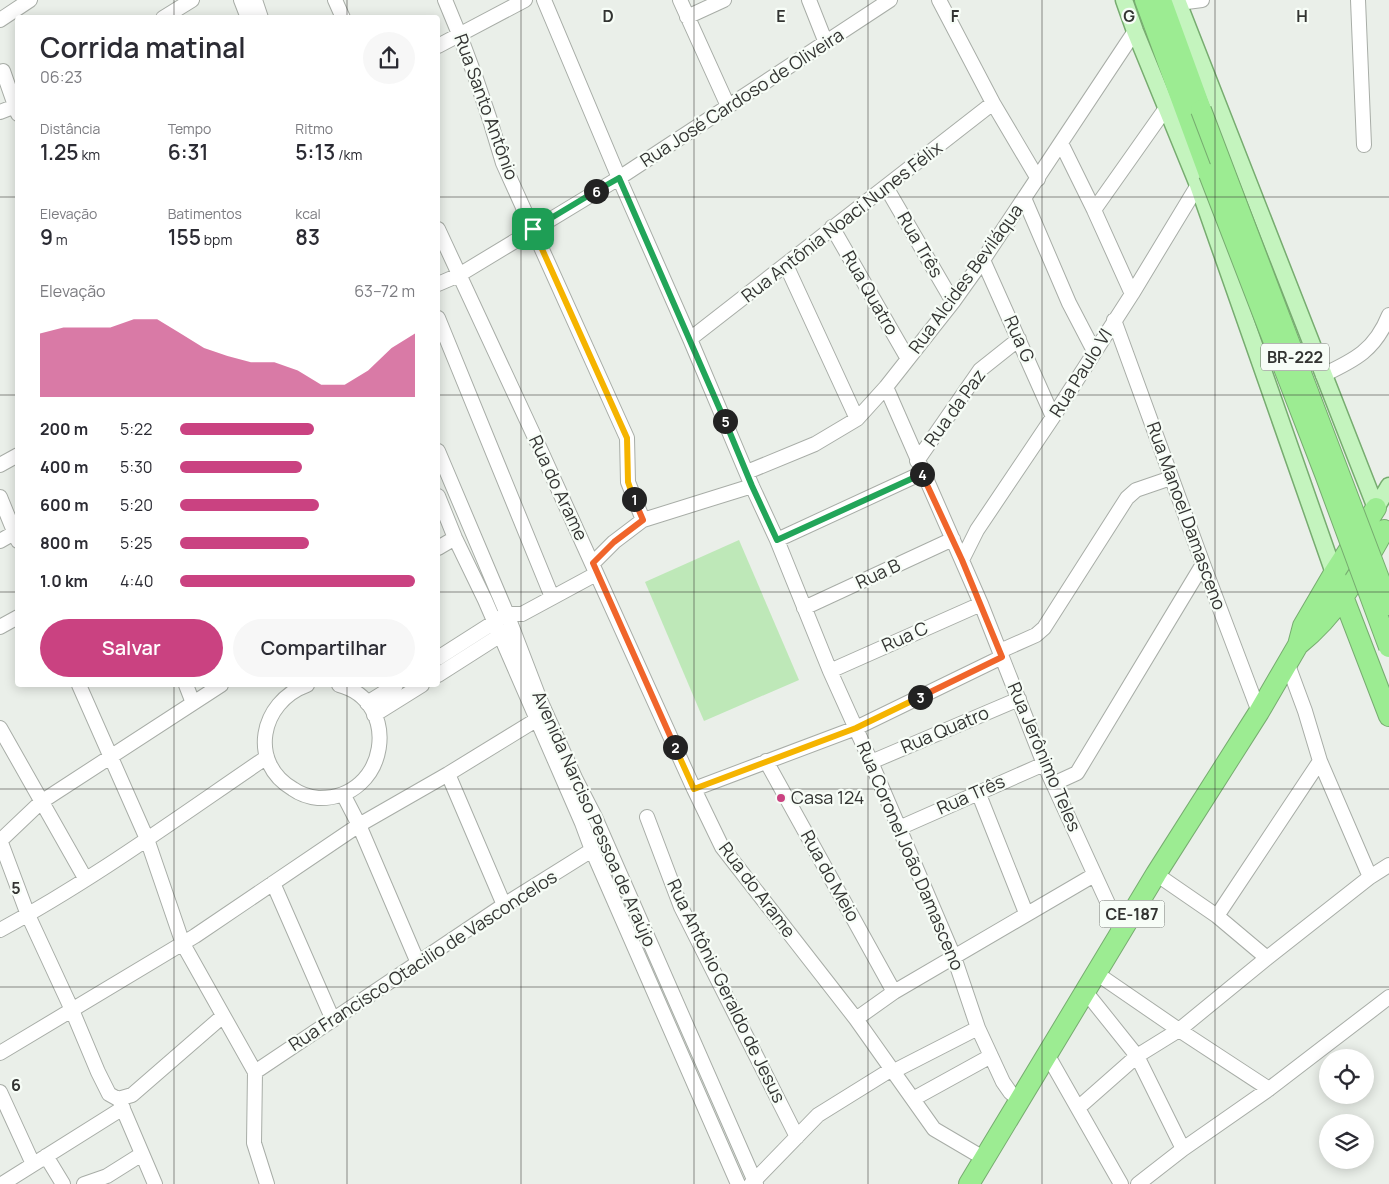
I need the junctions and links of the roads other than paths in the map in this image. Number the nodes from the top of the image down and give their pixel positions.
1 (30, 0) edge
2 (192, 0) edge
3 (241, 0) edge
4 (255, 0) edge
5 (335, 0) edge
6 (445, 0) edge
7 (525, 0) edge
8 (544, 0) edge
9 (680, 0) edge
10 (724, 0) edge
11 (809, 0) edge
12 (890, 0) edge
13 (939, 0) edge
14 (1124, 0) edge
15 (1145, 0) edge
16 (1202, 0) edge
17 (1358, 0) edge
18 (1172, 1) edge
19 (167, 15) edge
20 (247, 15) edge
21 (260, 15) edge
22 (342, 15) edge
23 (687, 18) junction
24 (0, 20) edge
25 (1135, 31) junction
26 (460, 33) junction
27 (826, 43) junction
28 (440, 45) edge
29 (3, 70) dead end
30 (15, 103) edge
31 (993, 103) junction
32 (728, 106) junction
33 (15, 108) edge
34 (1166, 108) junction
35 (0, 112) edge
36 (1061, 143) junction
37 (1364, 146) dead end
38 (619, 178) junction
39 (1038, 179) junction
40 (1203, 179) junction
41 (886, 187) junction
42 (1024, 198) junction
43 (1094, 210) junction
44 (832, 227) junction
45 (533, 229) junction
46 (440, 233) edge
47 (983, 260) junction
48 (786, 266) junction
49 (459, 275) junction
50 (440, 283) edge
51 (1132, 294) junction
52 (953, 302) junction
53 (1389, 315) edge
54 (1114, 320) junction
55 (440, 323) edge
56 (690, 339) junction
57 (1019, 339) junction
58 (1094, 351) junction
59 (908, 359) junction
60 (1323, 375) junction
61 (886, 388) junction
62 (1053, 417) junction
63 (857, 419) junction
64 (440, 455) edge
65 (15, 457) edge
66 (0, 465) edge
67 (920, 467) junction
68 (747, 472) junction
69 (1171, 478) junction
70 (752, 486) junction
71 (1389, 486) edge
72 (0, 497) edge
73 (440, 501) edge
74 (1376, 508) junction
75 (643, 520) junction
76 (15, 531) edge
77 (1387, 532) edge
78 (455, 538) junction
79 (953, 539) junction
80 (777, 540) junction
81 (0, 542) edge
82 (440, 547) edge
83 (962, 560) junction
84 (1203, 564) junction
85 (594, 568) junction
86 (1334, 573) junction
87 (1343, 597) junction
88 (552, 598) junction
89 (981, 604) junction
90 (1389, 605) edge
91 (804, 608) junction
92 (514, 614) junction
93 (15, 619) edge
94 (0, 627) edge
95 (513, 628) junction
96 (496, 629) junction
97 (1298, 645) junction
98 (1389, 647) edge
99 (1001, 654) junction
100 (440, 657) edge
101 (1288, 664) junction
102 (830, 671) junction
103 (440, 673) edge
104 (80, 687) edge
105 (187, 687) edge
106 (218, 687) edge
107 (298, 687) edge
108 (343, 687) edge
109 (394, 687) edge
110 (418, 687) edge
111 (1019, 698) junction
112 (193, 702) junction
113 (371, 709) junction
114 (1260, 712) junction
115 (1389, 716) edge
116 (536, 720) junction
117 (0, 728) edge
118 (856, 728) junction
119 (267, 757) junction
120 (110, 758) junction
121 (766, 761) junction
122 (872, 762) junction
123 (1320, 762) junction
124 (1044, 764) junction
125 (448, 774) junction
126 (1053, 784) junction
127 (694, 789) junction
128 (978, 792) junction
129 (343, 794) junction
130 (40, 802) junction
131 (647, 817) dead end
132 (359, 825) junction
133 (899, 828) junction
134 (147, 839) junction
135 (0, 840) edge
136 (592, 850) junction
137 (1389, 865) edge
138 (1156, 874) junction
139 (1094, 875) junction
140 (1370, 877) junction
141 (85, 878) junction
142 (273, 883) junction
143 (504, 905) junction
144 (1026, 913) junction
145 (28, 915) junction
146 (1217, 916) junction
147 (0, 930) edge
148 (1121, 932) junction
149 (183, 944) junction
150 (954, 957) junction
151 (1267, 958) junction
152 (418, 963) junction
153 (1096, 973) junction
154 (1085, 991) junction
155 (894, 992) junction
156 (1389, 997) edge
157 (72, 1010) junction
158 (223, 1016) junction
159 (856, 1019) junction
160 (333, 1020) junction
161 (978, 1028) junction
162 (1178, 1030) junction
163 (0, 1053) edge
164 (1047, 1054) junction
165 (991, 1056) junction
166 (1137, 1056) junction
167 (893, 1070) junction
168 (255, 1072) junction
169 (1269, 1089) junction
170 (0, 1092) edge
171 (913, 1099) junction
172 (1020, 1101) junction
173 (121, 1104) junction
174 (1078, 1108) junction
175 (797, 1137) junction
176 (1183, 1149) junction
177 (142, 1154) junction
178 (46, 1156) junction
179 (985, 1159) junction
180 (34, 1164) junction
181 (754, 1183) edge
182 (2, 1184) edge
183 (63, 1184) edge
184 (84, 1184) edge
185 (155, 1184) edge
186 (267, 1184) edge
187 (738, 1184) edge
188 (969, 1184) edge
189 (1121, 1184) edge
190 (1138, 1184) edge

1 - 24 street
2 - 19 street
3 - 20 street
4 - 21 street
5 - 22 street
6 - 26 street, Rua Santo Antônio
7 - 26 street
8 - 38 street, Rua Coronel João Damasceno
9 - 23 street
10 - 23 street
11 - 27 street
12 - 27 street, Rua José Cardoso de Oliveira
13 - 31 street
14 - 25 main road
15 - 40 highway, BR-222
16 - 18 street
17 - 37 street
18 - 60 main road, BR-222
18 - 90 highway, BR-222, bridge
23 - 32 street
25 - 34 main road
25 - 36 street, Rua Alcides Beviláqua
26 - 28 street
26 - 45 street, Rua Santo Antônio
27 - 32 street, Rua José Cardoso de Oliveira
29 - 30 street
31 - 39 street
31 - 41 street, Rua Antônia Noaci Nunes Félix
32 - 38 street, Rua José Cardoso de Oliveira
33 - 35 street
34 - 40 main road
34 - 43 street
36 - 39 street, Rua Alcides Beviláqua
36 - 43 street
38 - 45 street, Rua José Cardoso de Oliveira
38 - 56 street, Rua Coronel João Damasceno
39 - 42 street, Rua Alcides Beviláqua
40 - 51 street, Rua Paulo VI
40 - 86 main road
40 - 98 highway, BR-222, bridge
41 - 44 street, Rua Antônia Noaci Nunes Félix
41 - 52 street, Rua Três
42 - 47 street, Rua Alcides Beviláqua
42 - 58 street
43 - 51 street
44 - 48 street, Rua Antônia Noaci Nunes Félix
44 - 59 street, Rua Quatro
45 - 49 street, Rua José Cardoso de Oliveira
45 - 75 street, Rua Santo Antônio
46 - 49 street, Rua do Arame
47 - 52 street, Rua Alcides Beviláqua
47 - 57 street, Rua G
48 - 56 street, Rua Antônia Noaci Nunes Félix
48 - 63 street
49 - 50 street, Rua José Cardoso de Oliveira
49 - 85 street, Rua do Arame
51 - 54 street, Rua Paulo VI
52 - 59 street, Rua Alcides Beviláqua
53 - 60 street
54 - 58 street, Rua Paulo VI
54 - 69 street, Rua Manoel Damasceno
55 - 88 street
56 - 68 street, Rua Coronel João Damasceno
57 - 62 street, Rua G
57 - 67 street, Rua da Paz
58 - 62 street, Rua Paulo VI
59 - 61 street, Rua Alcides Beviláqua
60 - 74 main road, BR-222
61 - 63 street, Rua Alcides Beviláqua
61 - 67 street, Rua Jerônimo Teles
62 - 83 street, Rua Paulo VI
63 - 68 street, Rua Alcides Beviláqua
64 - 92 street
65 - 66 street
67 - 79 street, Rua Jerônimo Teles
67 - 80 street
68 - 70 street, Rua Coronel João Damasceno
69 - 84 street, Rua Manoel Damasceno
69 - 99 street
70 - 75 street
70 - 80 street, Rua Coronel João Damasceno
71 - 74 main road, CE-187
72 - 76 street
73 - 78 street, Avenida Narciso Pessoa de Araújo
74 - 77 highway, BR-222
74 - 86 highway, CE-187
75 - 85 street
76 - 81 street
77 - 87 highway, CE-187
78 - 82 street
78 - 96 street, Avenida Narciso Pessoa de Araújo
79 - 83 street, Rua Jerônimo Teles
79 - 91 street, Rua B
80 - 91 street, Rua Coronel João Damasceno
83 - 89 street, Rua Jerônimo Teles
84 - 114 street, Rua Manoel Damasceno
84 - 126 street
85 - 88 street
85 - 127 street, Rua do Arame
86 - 87 highway
86 - 97 highway, CE-187
87 - 97 highway, CE-187
87 - 115 highway
88 - 92 street
89 - 99 street, Rua Jerônimo Teles
89 - 102 street, Rua C
91 - 102 street, Rua Coronel João Damasceno
92 - 95 street
92 - 96 street
93 - 94 street
95 - 96 street
95 - 181 street, Avenida Narciso Pessoa de Araújo
96 - 100 street
96 - 103 street
96 - 116 street, Avenida Narciso Pessoa de Araújo
97 - 101 highway, CE-187
99 - 111 street, Rua Jerônimo Teles
99 - 118 street
101 - 114 highway, CE-187
101 - 123 street
102 - 118 street, Rua Coronel João Damasceno
104 - 120 street
105 - 112 street
106 - 112 street
107 - 119 street
108 - 113 street
109 - 113 street
110 - 113 street
111 - 122 street, Rua Quatro
111 - 124 street, Rua Jerônimo Teles
112 - 120 street
113 - 129 street
114 - 138 highway, CE-187
116 - 125 street
116 - 136 street, Avenida Narciso Pessoa de Araújo
117 - 130 street
118 - 121 street
118 - 122 street, Rua Coronel João Damasceno
119 - 129 street
119 - 134 street
120 - 130 street
120 - 134 street
121 - 127 street
121 - 155 street, Rua do Meio
122 - 133 street, Rua Coronel João Damasceno
123 - 140 street
123 - 146 street
124 - 126 street, Rua Jerônimo Teles
124 - 128 street, Rua Três
125 - 132 street
125 - 143 street
126 - 139 street, Rua Jerônimo Teles
127 - 159 street, Rua do Arame
128 - 133 street, Rua Três
128 - 144 street
129 - 132 street
130 - 135 street
130 - 141 street
131 - 175 street, Rua Antônio Geraldo de Jesus
132 - 142 street
132 - 152 street
133 - 150 street, Rua Coronel João Damasceno
134 - 141 street
134 - 149 street
135 - 145 street
136 - 143 street, Rua Francisco Otacilio de Vasconcelos
136 - 187 street, Avenida Narciso Pessoa de Araújo
137 - 140 street
138 - 146 street
138 - 148 highway, CE-187
139 - 144 street
139 - 148 street, Rua Jerônimo Teles
140 - 151 street
141 - 145 street
142 - 149 street
142 - 160 street
143 - 152 street, Rua Francisco Otacilio de Vasconcelos
144 - 150 street
145 - 147 street
145 - 157 street
146 - 151 street
148 - 153 highway, CE-187
149 - 157 street
149 - 158 street
150 - 155 street
150 - 161 street, Rua Coronel João Damasceno
151 - 162 street
152 - 160 street, Rua Francisco Otacilio de Vasconcelos
153 - 154 highway, CE-187
153 - 162 street
154 - 164 highway, CE-187
154 - 166 street
155 - 159 street
156 - 169 street
157 - 163 street
157 - 173 street
158 - 168 street
158 - 173 street
159 - 167 street, Rua do Arame
160 - 168 street, Rua Francisco Otacilio de Vasconcelos
161 - 165 street, Rua Coronel João Damasceno
161 - 167 street
162 - 166 street
162 - 169 street
164 - 172 highway, CE-187
164 - 174 street
165 - 171 street
165 - 172 street, Rua Coronel João Damasceno
166 - 174 street
166 - 176 street
167 - 171 street, Rua do Arame
167 - 175 street
168 - 186 street
169 - 176 street
170 - 180 street
171 - 179 street, Rua do Arame
172 - 179 highway, CE-187
173 - 177 street
173 - 178 street
174 - 189 street
175 - 181 street
176 - 190 street
177 - 184 street
177 - 185 street
178 - 180 street
178 - 183 street
179 - 188 highway, CE-187
180 - 182 street

